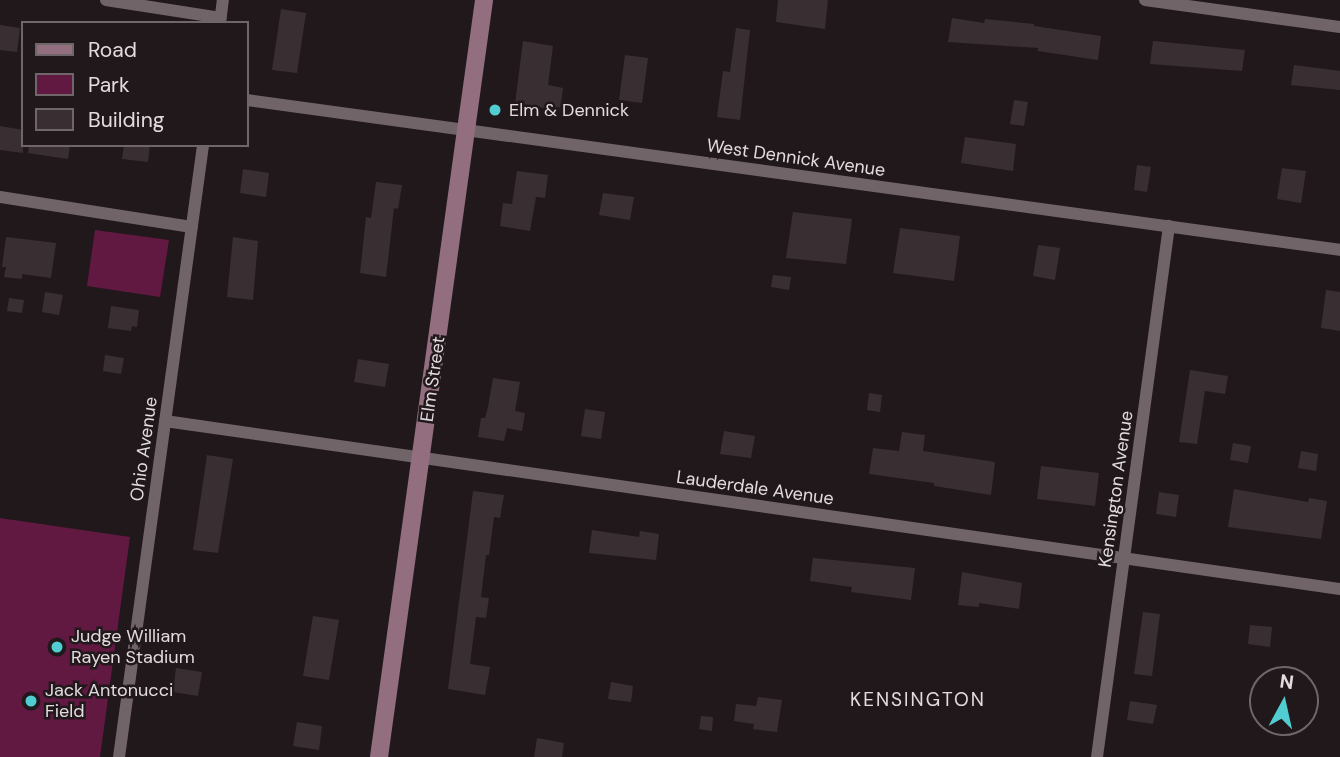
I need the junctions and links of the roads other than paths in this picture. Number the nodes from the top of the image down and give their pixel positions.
1 (106, 0) edge
2 (223, 0) edge
3 (484, 0) edge
4 (1144, 0) edge
5 (1200, 4) edge
6 (220, 20) edge
7 (1340, 27) edge
8 (248, 100) edge
9 (467, 130) junction
10 (203, 147) edge
11 (0, 197) edge
12 (1169, 226) junction
13 (192, 227) junction
14 (1340, 250) edge
15 (165, 421) junction
16 (422, 458) junction
17 (1124, 558) junction
18 (1340, 589) edge
19 (119, 757) edge
20 (379, 757) edge
21 (1097, 757) edge

1 - 6 street
2 - 6 street
3 - 9 street, Elm Street
4 - 5 street
5 - 7 street
8 - 9 street, West Dennick Avenue
9 - 12 street, West Dennick Avenue
9 - 16 street, Elm Street
10 - 13 street, Ohio Avenue
11 - 13 street
12 - 14 street, West Dennick Avenue
12 - 17 street, Kensington Avenue
13 - 15 street, Ohio Avenue
15 - 16 street, Lauderdale Avenue
15 - 19 street, Ohio Avenue
16 - 17 street, Lauderdale Avenue
16 - 20 street, Elm Street
17 - 18 street, Lauderdale Avenue
17 - 21 street, Kensington Avenue

